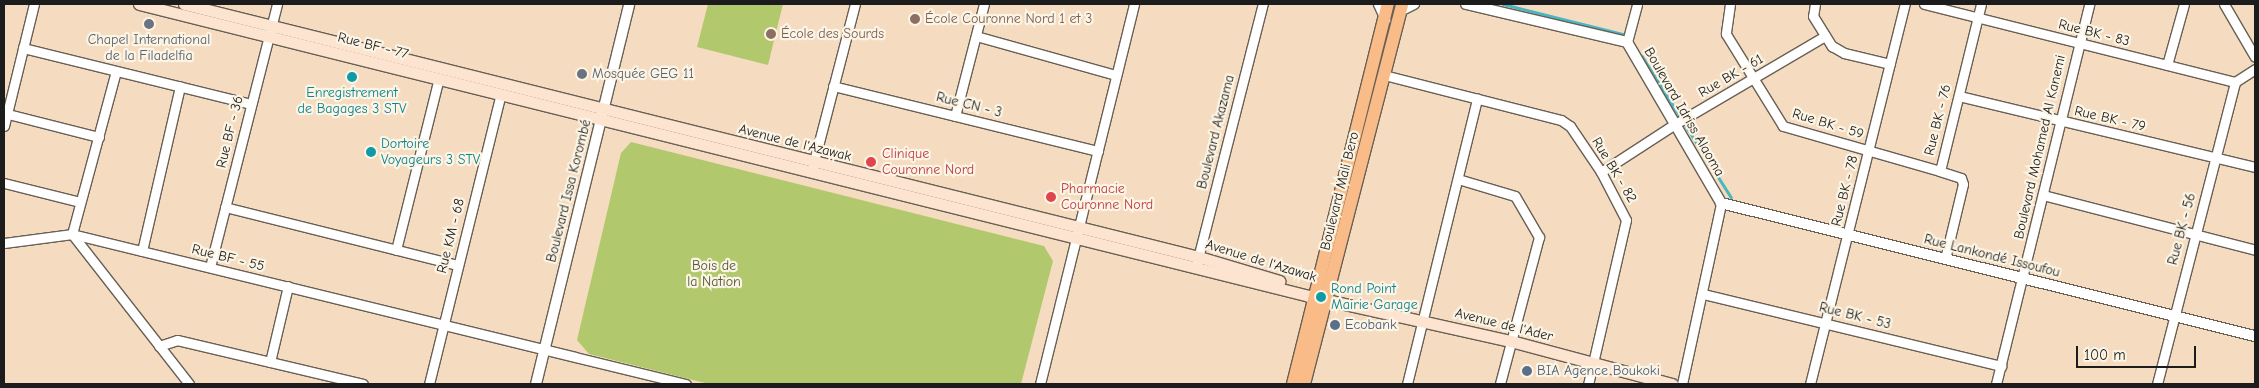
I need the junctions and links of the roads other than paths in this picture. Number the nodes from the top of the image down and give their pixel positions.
1 (34, 4) edge
2 (139, 4) edge
3 (184, 4) edge
4 (277, 4) edge
5 (629, 4) edge
6 (854, 4) edge
7 (984, 4) edge
8 (1134, 4) edge
9 (1263, 4) edge
10 (1378, 4) edge
11 (1388, 4) edge
12 (1414, 4) edge
13 (1466, 4) edge
14 (1637, 4) edge
15 (1730, 4) edge
16 (1815, 4) edge
17 (1905, 4) edge
18 (1924, 4) edge
19 (1981, 4) edge
20 (2089, 4) edge
21 (2184, 4) edge
22 (2224, 4) edge
23 (1401, 7) edge
24 (1977, 17) junction
25 (1385, 18) junction
26 (270, 32) junction
27 (976, 36) junction
28 (1825, 36) junction
29 (1627, 42) junction
30 (2079, 43) junction
31 (1392, 44) junction
32 (23, 48) junction
33 (2255, 57) edge
34 (1890, 64) junction
35 (2167, 65) junction
36 (2255, 69) edge
37 (116, 71) junction
38 (1116, 75) junction
39 (1384, 75) junction
40 (439, 78) junction
41 (1753, 80) junction
42 (2235, 82) junction
43 (180, 86) junction
44 (833, 86) junction
45 (501, 94) junction
46 (1959, 96) junction
47 (1478, 98) junction
48 (251, 104) junction
49 (5, 114) edge
50 (602, 115) junction
51 (955, 116) junction
52 (2061, 121) junction
53 (1675, 124) junction
54 (4, 126) edge
55 (99, 137) junction
56 (1098, 151) junction
57 (1869, 151) junction
58 (2215, 158) junction
59 (812, 168) junction
60 (2255, 168) edge
61 (1940, 171) junction
62 (1602, 172) junction
63 (1458, 179) junction
64 (4, 183) edge
65 (2043, 195) junction
66 (80, 202) junction
67 (1722, 203) junction
68 (225, 207) junction
69 (1077, 233) junction
70 (72, 234) junction
71 (2195, 234) junction
72 (1847, 236) junction
73 (4, 242) edge
74 (396, 250) junction
75 (2255, 250) edge
76 (142, 251) junction
77 (1945, 259) junction
78 (1198, 262) junction
79 (458, 265) junction
80 (210, 267) junction
81 (2022, 278) junction
82 (288, 286) junction
83 (1702, 294) junction
84 (1321, 296) junction
85 (2173, 314) junction
86 (1423, 320) junction
87 (444, 323) junction
88 (1826, 323) junction
89 (2255, 336) edge
90 (1511, 342) junction
91 (160, 346) junction
92 (545, 349) junction
93 (270, 362) junction
94 (1593, 363) junction
95 (2001, 366) junction
96 (646, 374) junction
97 (189, 384) edge
98 (363, 384) edge
99 (428, 384) edge
100 (536, 384) edge
101 (644, 384) edge
102 (686, 384) edge
103 (1040, 384) edge
104 (1293, 384) edge
105 (1304, 384) edge
106 (1407, 384) edge
107 (1500, 384) edge
108 (1588, 384) edge
109 (1672, 384) edge
110 (1682, 384) edge
111 (1810, 384) edge
112 (1996, 384) edge
113 (2157, 384) edge

1 - 32 street
2 - 26 main road, Rue BF - 77
3 - 26 main road, Rue BF - 77
4 - 26 street, Rue BF - 36
5 - 50 street, Boulevard Issa Korombé
6 - 44 street
7 - 27 street
8 - 38 street
9 - 78 street, Boulevard Akazama
10 - 25 street
11 - 25 main road, Boulevard Mali Bero
12 - 23 street
13 - 29 street
14 - 29 street, Boulevard Idriss Alaoma
15 - 41 street, Rue BK - 59
16 - 28 street
17 - 34 street, Rue BK - 78
18 - 24 street, Rue BK - 83
19 - 24 street, Rue BK - 76
20 - 30 street, Boulevard Mohamed Al Kanemi
21 - 35 street
22 - 33 street
23 - 31 main road, Boulevard Mali Bero
24 - 30 street, Rue BK - 83
24 - 46 street, Rue BK - 76
25 - 31 street
25 - 84 main road, Boulevard Mali Bero
26 - 40 main road, Rue BF - 77
26 - 48 street, Rue BF - 36
26 - 50 main road, Rue BF - 77
27 - 38 street
27 - 51 street
28 - 34 street
28 - 41 street, Rue BK - 61
29 - 53 street, Boulevard Idriss Alaoma
30 - 35 street, Rue BK - 83
30 - 52 street, Boulevard Mohamed Al Kanemi
31 - 39 main road, Boulevard Mali Bero
32 - 37 street
32 - 49 street
34 - 57 street, Rue BK - 78
35 - 42 street, Rue BK - 83
36 - 42 street
37 - 43 street
37 - 55 street
38 - 56 street
39 - 47 street, Rue BK - 82
39 - 84 main road, Boulevard Mali Bero
40 - 45 main road, Rue BF - 77
40 - 74 street
41 - 53 street, Rue BK - 61
41 - 57 street, Rue BK - 59
42 - 58 street, Rue BK - 56
43 - 48 street
43 - 76 street
44 - 51 street, Rue CN - 3
44 - 59 street
45 - 50 main road, Rue BF - 77
45 - 79 street, Rue KM - 68
46 - 52 street, Rue BK - 79
46 - 61 street, Rue BK - 76
47 - 62 street, Rue BK - 82
47 - 63 street
48 - 68 street, Rue BF - 36
49 - 54 street
49 - 55 street
50 - 59 main road, Avenue de l'Azawak
50 - 92 street, Boulevard Issa Korombé
51 - 56 street, Rue CN - 3
52 - 58 street, Rue BK - 79
52 - 65 street, Boulevard Mohamed Al Kanemi
53 - 62 street, Rue BK - 61
53 - 67 street, Boulevard Idriss Alaoma
55 - 66 street
56 - 69 street
57 - 61 street, Rue BK - 59
57 - 72 street, Rue BK - 78
58 - 60 street, Rue BK - 79
58 - 71 street, Rue BK - 56
59 - 69 main road, Avenue de l'Azawak
61 - 77 street, Rue BK - 76
62 - 94 street, Rue BK - 82
63 - 86 street
63 - 90 street
64 - 66 street
65 - 71 street
65 - 81 street, Boulevard Mohamed Al Kanemi
66 - 70 street
67 - 72 street, Rue Lankondé Issoufou
67 - 83 street
68 - 74 street
68 - 80 street, Rue BF - 36
69 - 78 main road, Avenue de l'Azawak
69 - 103 street
70 - 73 street, Rue BF - 55
70 - 76 street, Rue BF - 55
70 - 91 street
71 - 75 street
71 - 85 street, Rue BK - 56
72 - 77 street, Rue Lankondé Issoufou
72 - 88 street, Rue BK - 78
74 - 79 street
76 - 80 street, Rue BF - 55
77 - 81 street, Rue Lankondé Issoufou
78 - 84 main road, Avenue de l'Azawak
79 - 87 street, Rue KM - 68
80 - 82 street, Rue BF - 55
81 - 85 street, Rue Lankondé Issoufou
81 - 95 street, Boulevard Mohamed Al Kanemi
82 - 87 street, Rue BF - 55
82 - 93 street
83 - 88 street, Rue BK - 53
83 - 110 street
84 - 86 main road, Avenue de l'Ader
84 - 104 main road, Boulevard Mali Bero
84 - 105 main road, Boulevard Mali Bero
85 - 89 street, Rue Lankondé Issoufou
85 - 113 street, Rue BK - 56
86 - 90 main road, Avenue de l'Ader
86 - 106 street
87 - 92 street, Rue BF - 55
87 - 99 street, Rue KM - 68
88 - 95 street, Rue BK - 53
88 - 111 street, Rue BK - 78
90 - 94 main road, Avenue de l'Ader
90 - 107 street
91 - 93 street
91 - 97 street
92 - 96 street, Rue BF - 55
92 - 100 street, Boulevard Issa Korombé
93 - 98 street
94 - 108 street, Rue BK - 82
94 - 109 main road, Avenue de l'Ader
95 - 112 street, Boulevard Mohamed Al Kanemi
96 - 101 street
96 - 102 street, Rue BF - 55

